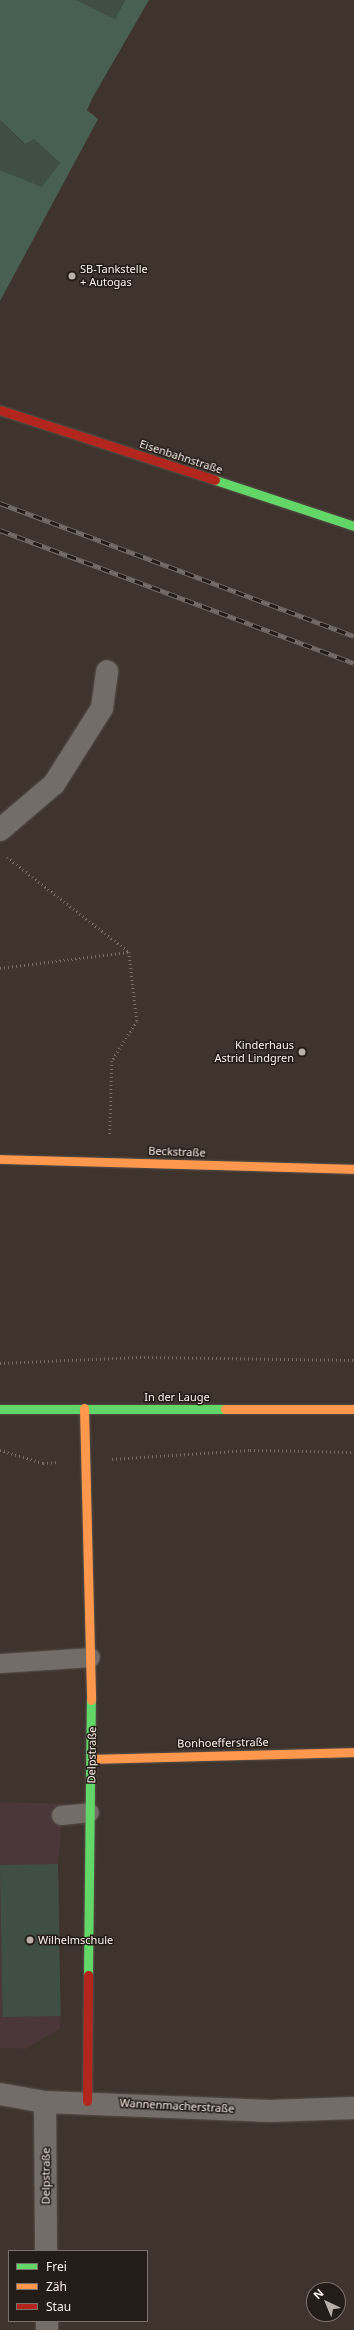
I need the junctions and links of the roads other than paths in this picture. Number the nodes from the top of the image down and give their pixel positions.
1 (0, 410) edge
2 (354, 526) edge
3 (107, 671) dead end
4 (0, 830) edge
5 (0, 1159) edge
6 (354, 1169) edge
7 (84, 1408) junction
8 (0, 1409) edge
9 (354, 1410) edge
10 (90, 1658) junction
11 (0, 1663) edge
12 (354, 1752) edge
13 (94, 1759) junction
14 (89, 1812) junction
15 (61, 1815) dead end
16 (0, 2094) edge
17 (87, 2101) junction
18 (45, 2102) junction
19 (354, 2108) edge
20 (46, 2250) edge

1 - 2 street, Eisenbahnstraße
3 - 4 street
5 - 6 street, Beckstraße
7 - 8 street, In der Lauge
7 - 9 street, In der Lauge
7 - 10 street, Delpstraße
10 - 11 lane
10 - 13 street, Delpstraße
12 - 13 street, Bonhoefferstraße
13 - 14 street, Delpstraße
14 - 15 lane
14 - 17 street, Delpstraße
16 - 18 street, Wannenmacherstraße
17 - 18 street, Wannenmacherstraße
17 - 19 street, Wannenmacherstraße
18 - 20 street, Delpstraße

